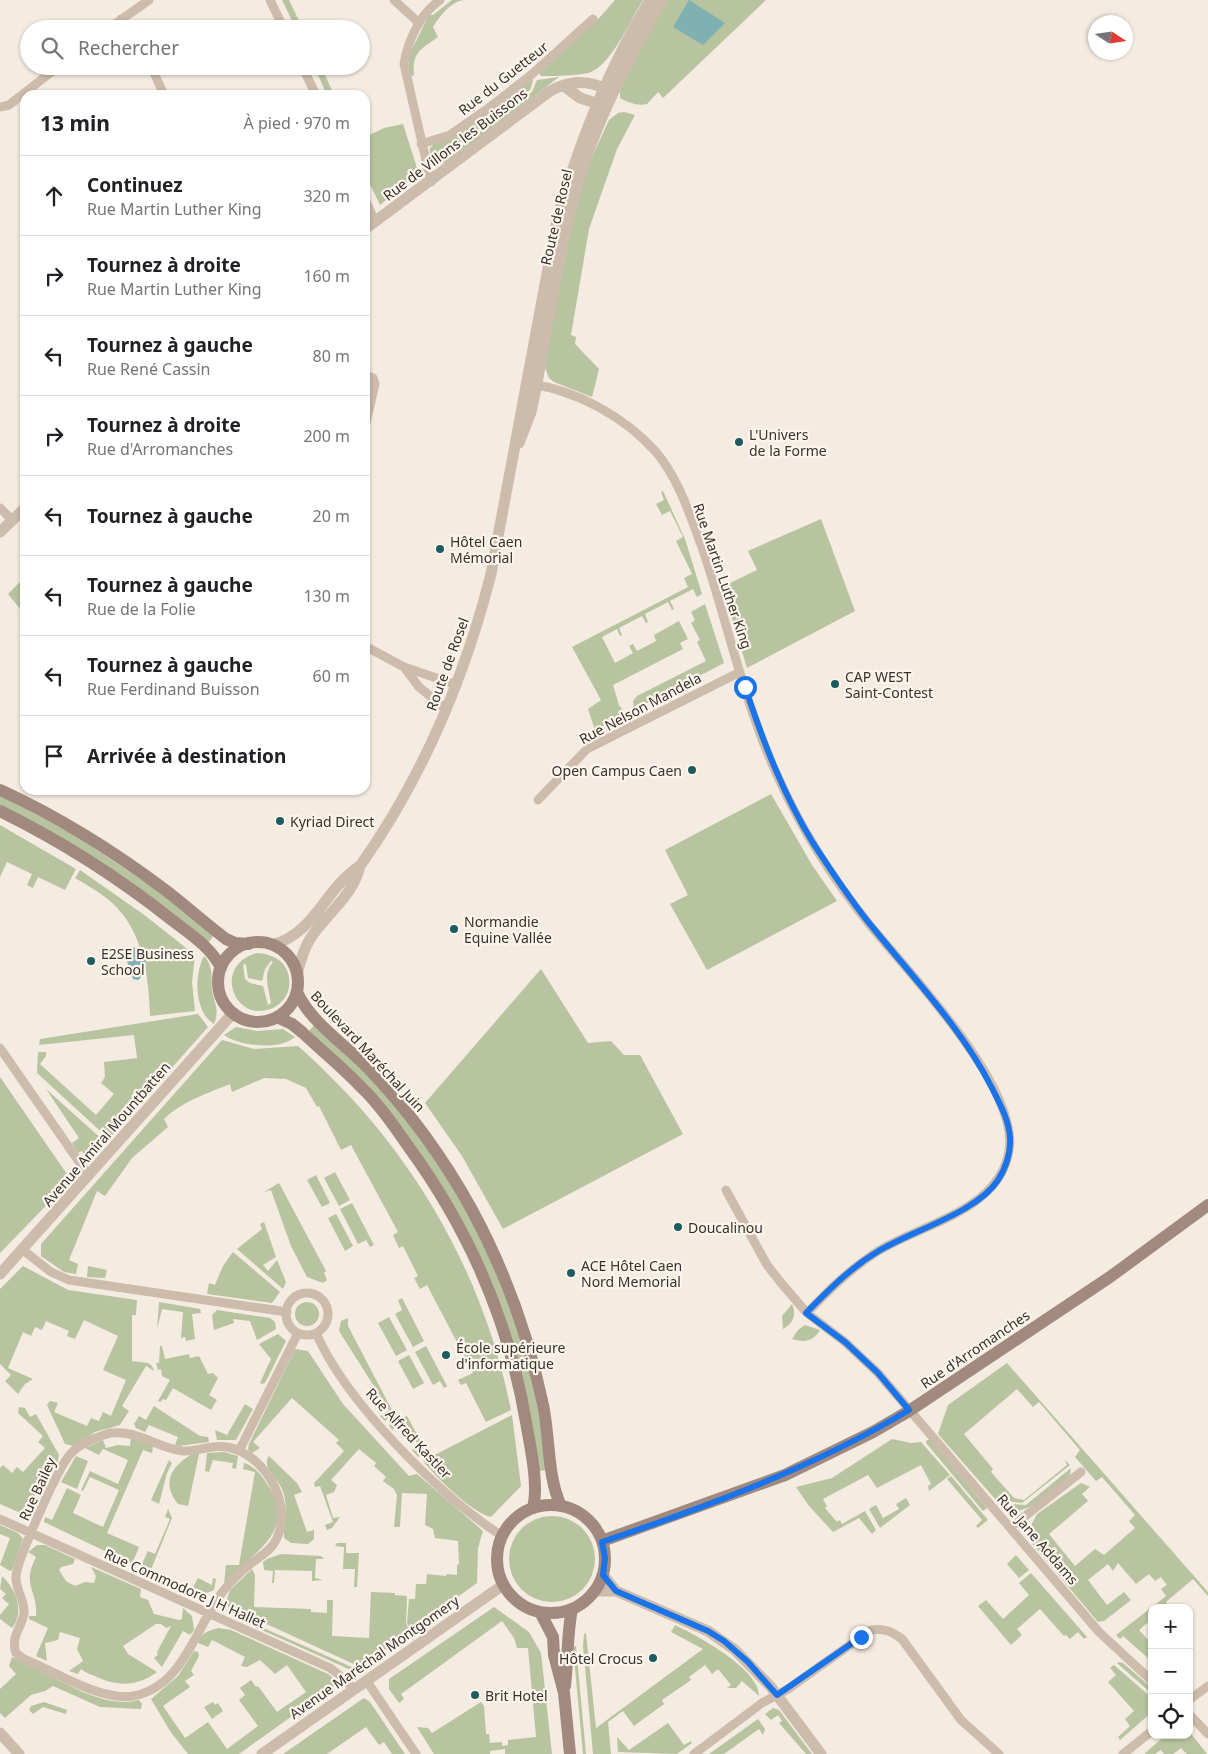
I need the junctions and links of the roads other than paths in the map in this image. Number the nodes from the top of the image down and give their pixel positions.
1 (149, 0) edge
2 (270, 0) edge
3 (394, 0) edge
4 (440, 0) edge
5 (650, 0) edge
6 (662, 0) edge
7 (121, 19) edge
8 (593, 19) dead end
9 (280, 20) edge
10 (419, 23) junction
11 (48, 75) edge
12 (155, 75) edge
13 (306, 75) edge
14 (564, 86) junction
15 (603, 88) junction
16 (29, 90) edge
17 (162, 90) edge
18 (314, 90) edge
19 (20, 97) edge
20 (609, 100) junction
21 (596, 104) junction
22 (0, 107) edge
23 (421, 144) junction
24 (431, 182) junction
25 (370, 210) edge
26 (375, 222) junction
27 (370, 226) edge
28 (370, 376) edge
29 (531, 384) junction
30 (370, 406) edge
31 (0, 508) edge
32 (20, 513) edge
33 (12, 520) junction
34 (0, 532) edge
35 (370, 649) edge
36 (404, 668) junction
37 (740, 672) junction
38 (457, 685) junction
39 (447, 710) junction
40 (0, 790) edge
41 (538, 800) dead end
42 (0, 811) edge
43 (360, 866) junction
44 (249, 944) junction
45 (272, 945) junction
46 (221, 968) junction
47 (297, 975) junction
48 (296, 992) junction
49 (233, 1013) junction
50 (277, 1017) junction
51 (0, 1048) edge
52 (89, 1176) junction
53 (726, 1190) dead end
54 (1208, 1205) edge
55 (23, 1250) junction
56 (0, 1274) edge
57 (287, 1312) junction
58 (806, 1313) junction
59 (298, 1333) junction
60 (316, 1333) junction
61 (909, 1410) junction
62 (239, 1451) junction
63 (1081, 1472) dead end
64 (561, 1506) junction
65 (533, 1508) junction
66 (0, 1519) edge
67 (1010, 1528) junction
68 (32, 1533) junction
69 (502, 1536) junction
70 (602, 1542) junction
71 (603, 1575) junction
72 (503, 1585) junction
73 (595, 1590) junction
74 (616, 1591) junction
75 (572, 1609) junction
76 (540, 1612) junction
77 (209, 1614) junction
78 (1148, 1677) edge
79 (366, 1680) junction
80 (1208, 1686) edge
81 (352, 1690) junction
82 (564, 1693) junction
83 (777, 1695) junction
84 (1193, 1697) edge
85 (1193, 1718) edge
86 (0, 1733) edge
87 (1148, 1734) edge
88 (1208, 1734) edge
89 (19, 1754) edge
90 (262, 1754) edge
91 (416, 1754) edge
92 (570, 1754) edge
93 (694, 1754) edge
94 (821, 1754) edge
95 (999, 1754) edge
96 (1123, 1754) edge

1 - 7 street
2 - 9 street
3 - 10 street
4 - 10 street
5 - 15 street, Route de Rosel
6 - 20 street, Route de Rosel
8 - 23 street, Rue du Guetteur
10 - 23 street
11 - 16 street
12 - 17 street
13 - 18 street
14 - 15 street, Rue de Villons les Buissons
14 - 21 street
14 - 24 street, Rue de Villons les Buissons
15 - 20 street
15 - 21 street, Route de Rosel
19 - 22 street
20 - 21 street
20 - 29 street, Route de Rosel
21 - 29 street, Route de Rosel
23 - 24 street
24 - 26 street, Rue de Villons les Buissons
25 - 26 street
26 - 27 street, Rue de Villons les Buissons
28 - 30 street
29 - 37 street, Rue Martin Luther King
29 - 38 street, Route de Rosel
31 - 33 street
32 - 33 street
33 - 34 street
35 - 36 street
36 - 38 street
36 - 39 street
37 - 41 street, Rue Nelson Mandela
37 - 58 street, Rue Martin Luther King
38 - 39 street, Route de Rosel
39 - 43 street, Route de Rosel
40 - 44 main road
42 - 46 main road
43 - 45 street, Route de Rosel
43 - 47 street, Route de Rosel
44 - 45 main road
44 - 46 main road
45 - 47 main road
46 - 49 main road
47 - 48 main road
48 - 50 main road
48 - 64 main road, Boulevard Maréchal Juin
49 - 50 main road
49 - 52 street, Avenue Amiral Mountbatten
50 - 65 main road
51 - 52 street
52 - 55 street, Avenue Amiral Mountbatten
53 - 58 street, Rue Jane Addams
54 - 61 main road, Rue d'Arromanches
55 - 56 street, Avenue Amiral Mountbatten
55 - 57 street
57 - 59 street
57 - 60 street
58 - 61 street, Rue Jane Addams
59 - 60 street
59 - 62 street
60 - 69 street, Rue Alfred Kastler
61 - 67 street, Rue Jane Addams
61 - 70 main road, Rue d'Arromanches
62 - 68 street, Rue Bailey
62 - 77 street, Rue Bailey
63 - 67 street
64 - 65 main road
64 - 70 main road
65 - 69 main road
66 - 68 street, Rue Commodore J H Hallet
67 - 78 street, Rue Jane Addams
68 - 77 street, Rue Commodore J H Hallet
68 - 77 street, Rue Bailey
69 - 72 main road
70 - 71 main road
71 - 73 main road
71 - 74 street
72 - 76 main road
72 - 79 street, Avenue Maréchal Montgomery
73 - 74 street
73 - 75 main road
74 - 83 street
75 - 76 main road
75 - 82 main road
76 - 82 main road
77 - 81 street, Rue Commodore J H Hallet
79 - 81 street, Avenue Maréchal Montgomery
79 - 91 street
80 - 84 street
81 - 90 street, Avenue Maréchal Montgomery
82 - 92 main road
83 - 93 street
83 - 94 street
83 - 95 street
85 - 88 street
86 - 89 street
87 - 96 street

